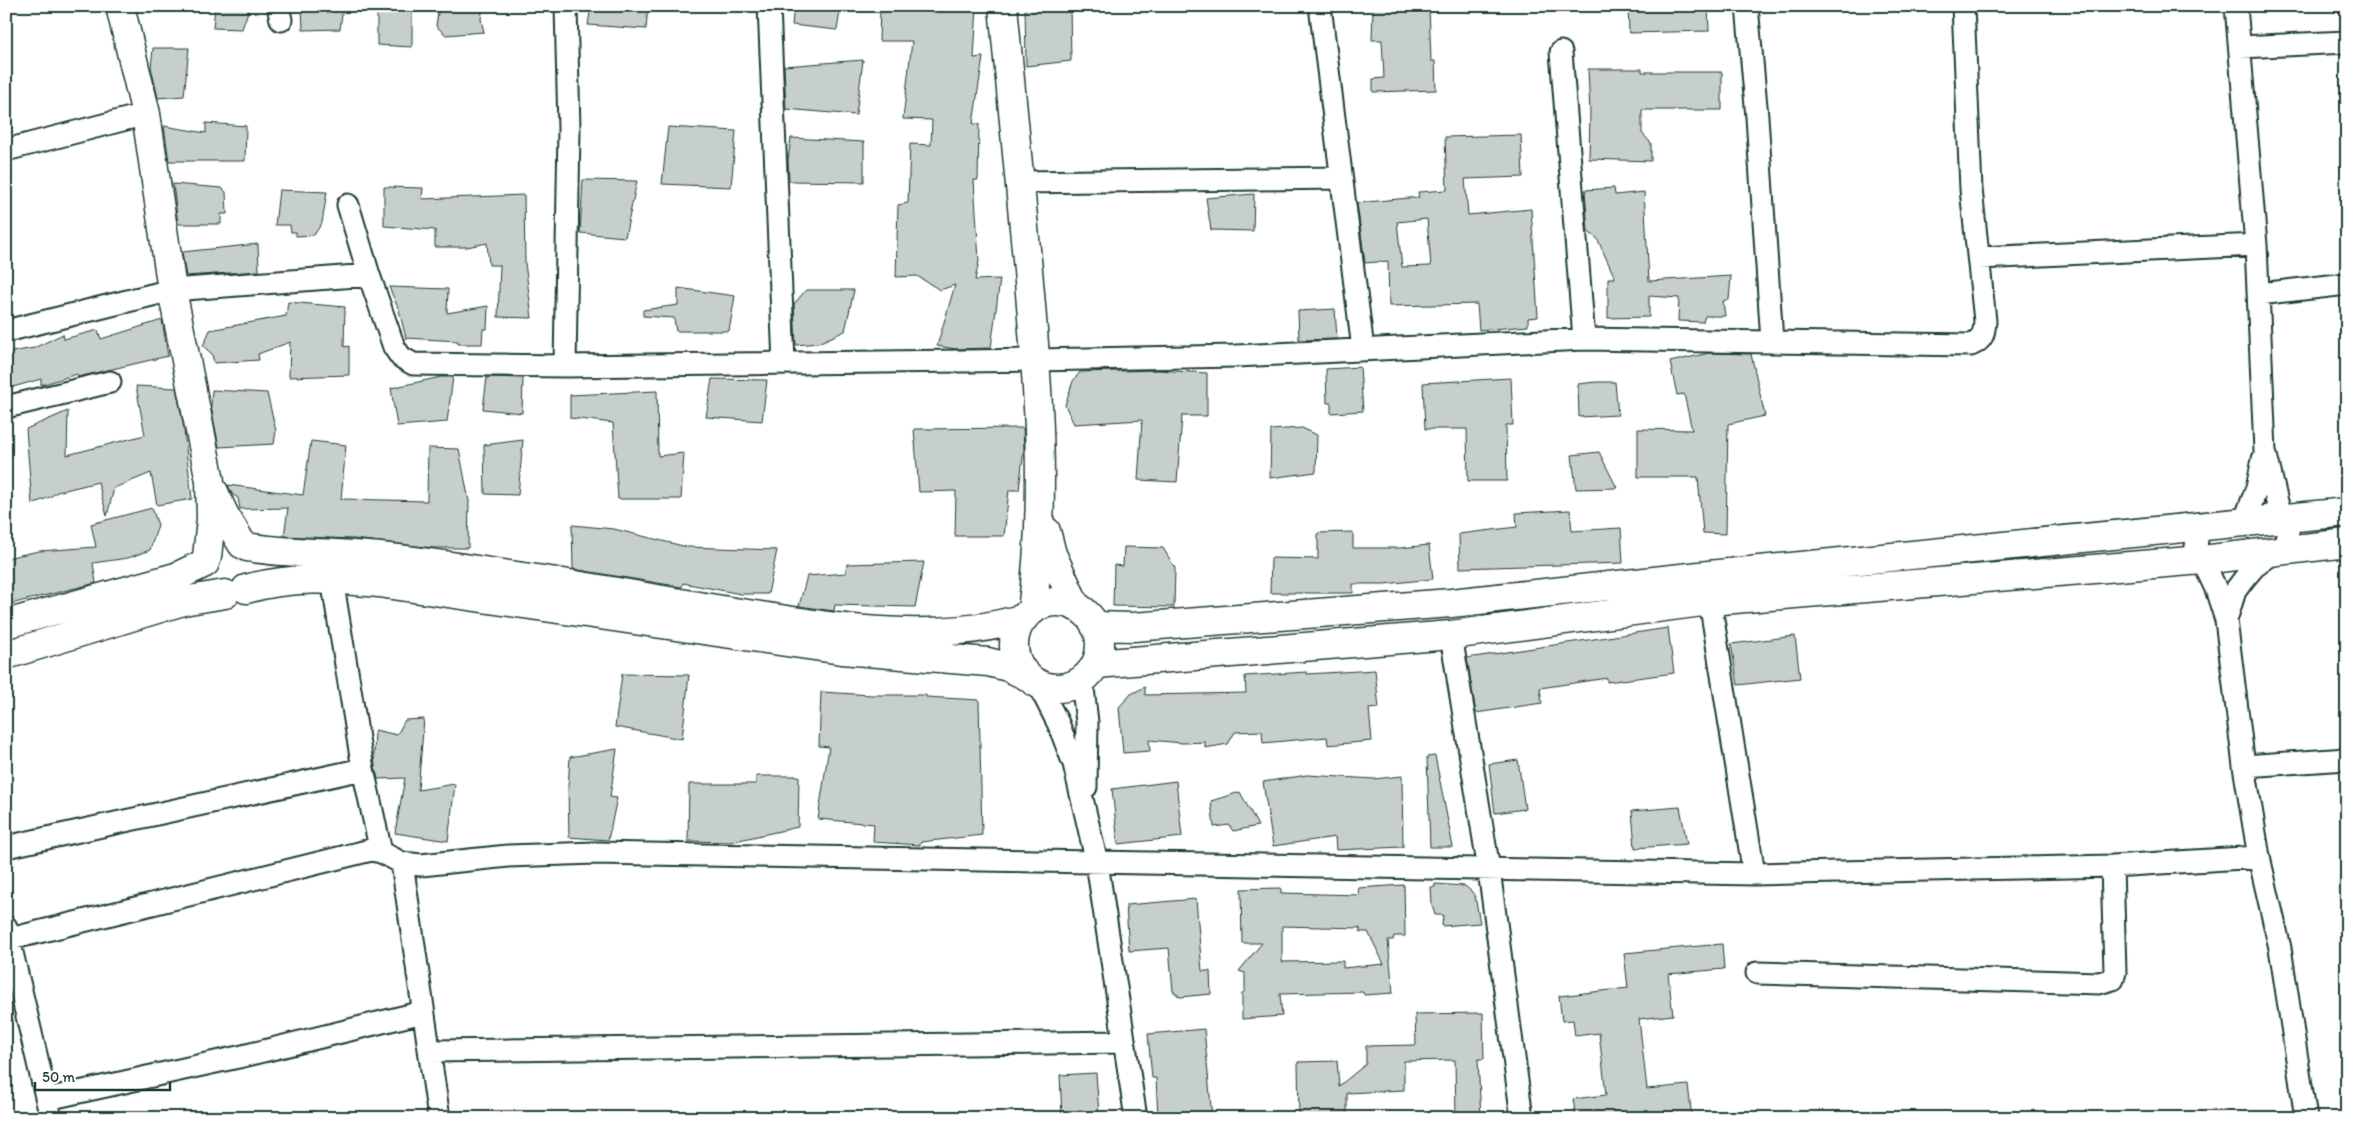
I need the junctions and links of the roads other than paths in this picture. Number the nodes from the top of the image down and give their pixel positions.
1 (120, 6) edge
2 (566, 6) edge
3 (769, 6) edge
4 (1004, 6) edge
5 (1320, 6) edge
6 (1747, 6) edge
7 (1963, 6) edge
8 (2236, 6) edge
9 (2347, 42) edge
10 (2240, 47) junction
11 (1561, 52) dead end
12 (146, 114) junction
13 (6, 150) edge
14 (1340, 178) junction
15 (1020, 182) junction
16 (348, 205) dead end
17 (2256, 245) junction
18 (1979, 258) junction
19 (369, 275) junction
20 (2347, 284) edge
21 (172, 290) junction
22 (2259, 294) junction
23 (6, 331) edge
24 (1584, 339) junction
25 (1772, 341) junction
26 (1363, 349) junction
27 (1036, 360) junction
28 (784, 362) junction
29 (565, 366) junction
30 (110, 382) dead end
31 (6, 407) edge
32 (2265, 451) junction
33 (210, 481) junction
34 (1040, 497) junction
35 (2347, 512) edge
36 (2283, 519) junction
37 (2244, 522) junction
38 (2202, 526) junction
39 (2347, 543) edge
40 (244, 546) junction
41 (2279, 550) junction
42 (206, 560) junction
43 (2202, 560) junction
44 (332, 579) junction
45 (236, 591) junction
46 (1710, 601) junction
47 (1076, 607) junction
48 (1028, 615) junction
49 (2226, 620) junction
50 (6, 624) edge
51 (1096, 626) junction
52 (1132, 627) junction
53 (985, 628) junction
54 (1451, 635) junction
55 (6, 655) edge
56 (1136, 660) junction
57 (988, 662) junction
58 (1089, 672) junction
59 (1032, 680) junction
60 (2347, 759) edge
61 (2244, 766) junction
62 (363, 769) junction
63 (1085, 807) junction
64 (6, 846) edge
65 (381, 852) junction
66 (2259, 857) junction
67 (402, 863) junction
68 (1097, 863) junction
69 (2112, 866) junction
70 (1489, 870) junction
71 (1754, 874) junction
72 (7, 935) edge
73 (1757, 973) dead end
74 (423, 1012) junction
75 (1124, 1042) junction
76 (430, 1051) junction
77 (49, 1108) edge
78 (439, 1118) edge
79 (1136, 1118) edge
80 (1522, 1118) edge
81 (2306, 1118) edge

1 - 12 main road
2 - 29 street
3 - 28 street
4 - 15 main road
5 - 14 street
6 - 25 street
7 - 18 street
8 - 10 street
9 - 10 street
10 - 17 street
11 - 24 street
12 - 13 street
12 - 21 main road
14 - 15 street
14 - 26 street
15 - 27 main road
16 - 19 street
17 - 18 street
17 - 22 street
18 - 25 street
19 - 21 street
19 - 29 street
20 - 22 street
21 - 23 street
21 - 33 main road
22 - 32 street
24 - 25 street
24 - 26 street
26 - 27 street
27 - 28 street
27 - 34 main road
28 - 29 street
30 - 31 street
32 - 36 street
32 - 37 street
33 - 40 main road
33 - 42 main road
34 - 47 main road
34 - 48 main road
35 - 36 main road
36 - 37 main road
36 - 41 street
37 - 38 main road
38 - 43 street
38 - 52 main road
39 - 41 main road
40 - 42 main road
40 - 45 main road
40 - 53 main road
41 - 43 main road
41 - 49 street
42 - 45 main road
42 - 50 main road
43 - 46 main road
43 - 49 street
44 - 45 main road
44 - 57 main road
44 - 62 street
45 - 55 main road
46 - 54 main road
46 - 71 street
47 - 48 main road
47 - 51 main road
48 - 53 main road
48 - 59 main road
49 - 61 street
51 - 52 main road
51 - 58 main road
52 - 56 main road
53 - 57 main road
54 - 56 main road
54 - 70 street
56 - 58 main road
57 - 59 main road
58 - 59 main road
58 - 63 street
59 - 63 street
60 - 61 street
61 - 66 street
62 - 64 street
62 - 65 street
63 - 68 street
65 - 67 street
65 - 72 street
66 - 69 street
66 - 81 street
67 - 68 street
67 - 74 street
68 - 70 street
68 - 75 street
69 - 71 street
69 - 73 street
70 - 71 street
70 - 80 street
72 - 77 street
74 - 76 street
74 - 77 street
75 - 76 street
75 - 79 street
76 - 78 street

